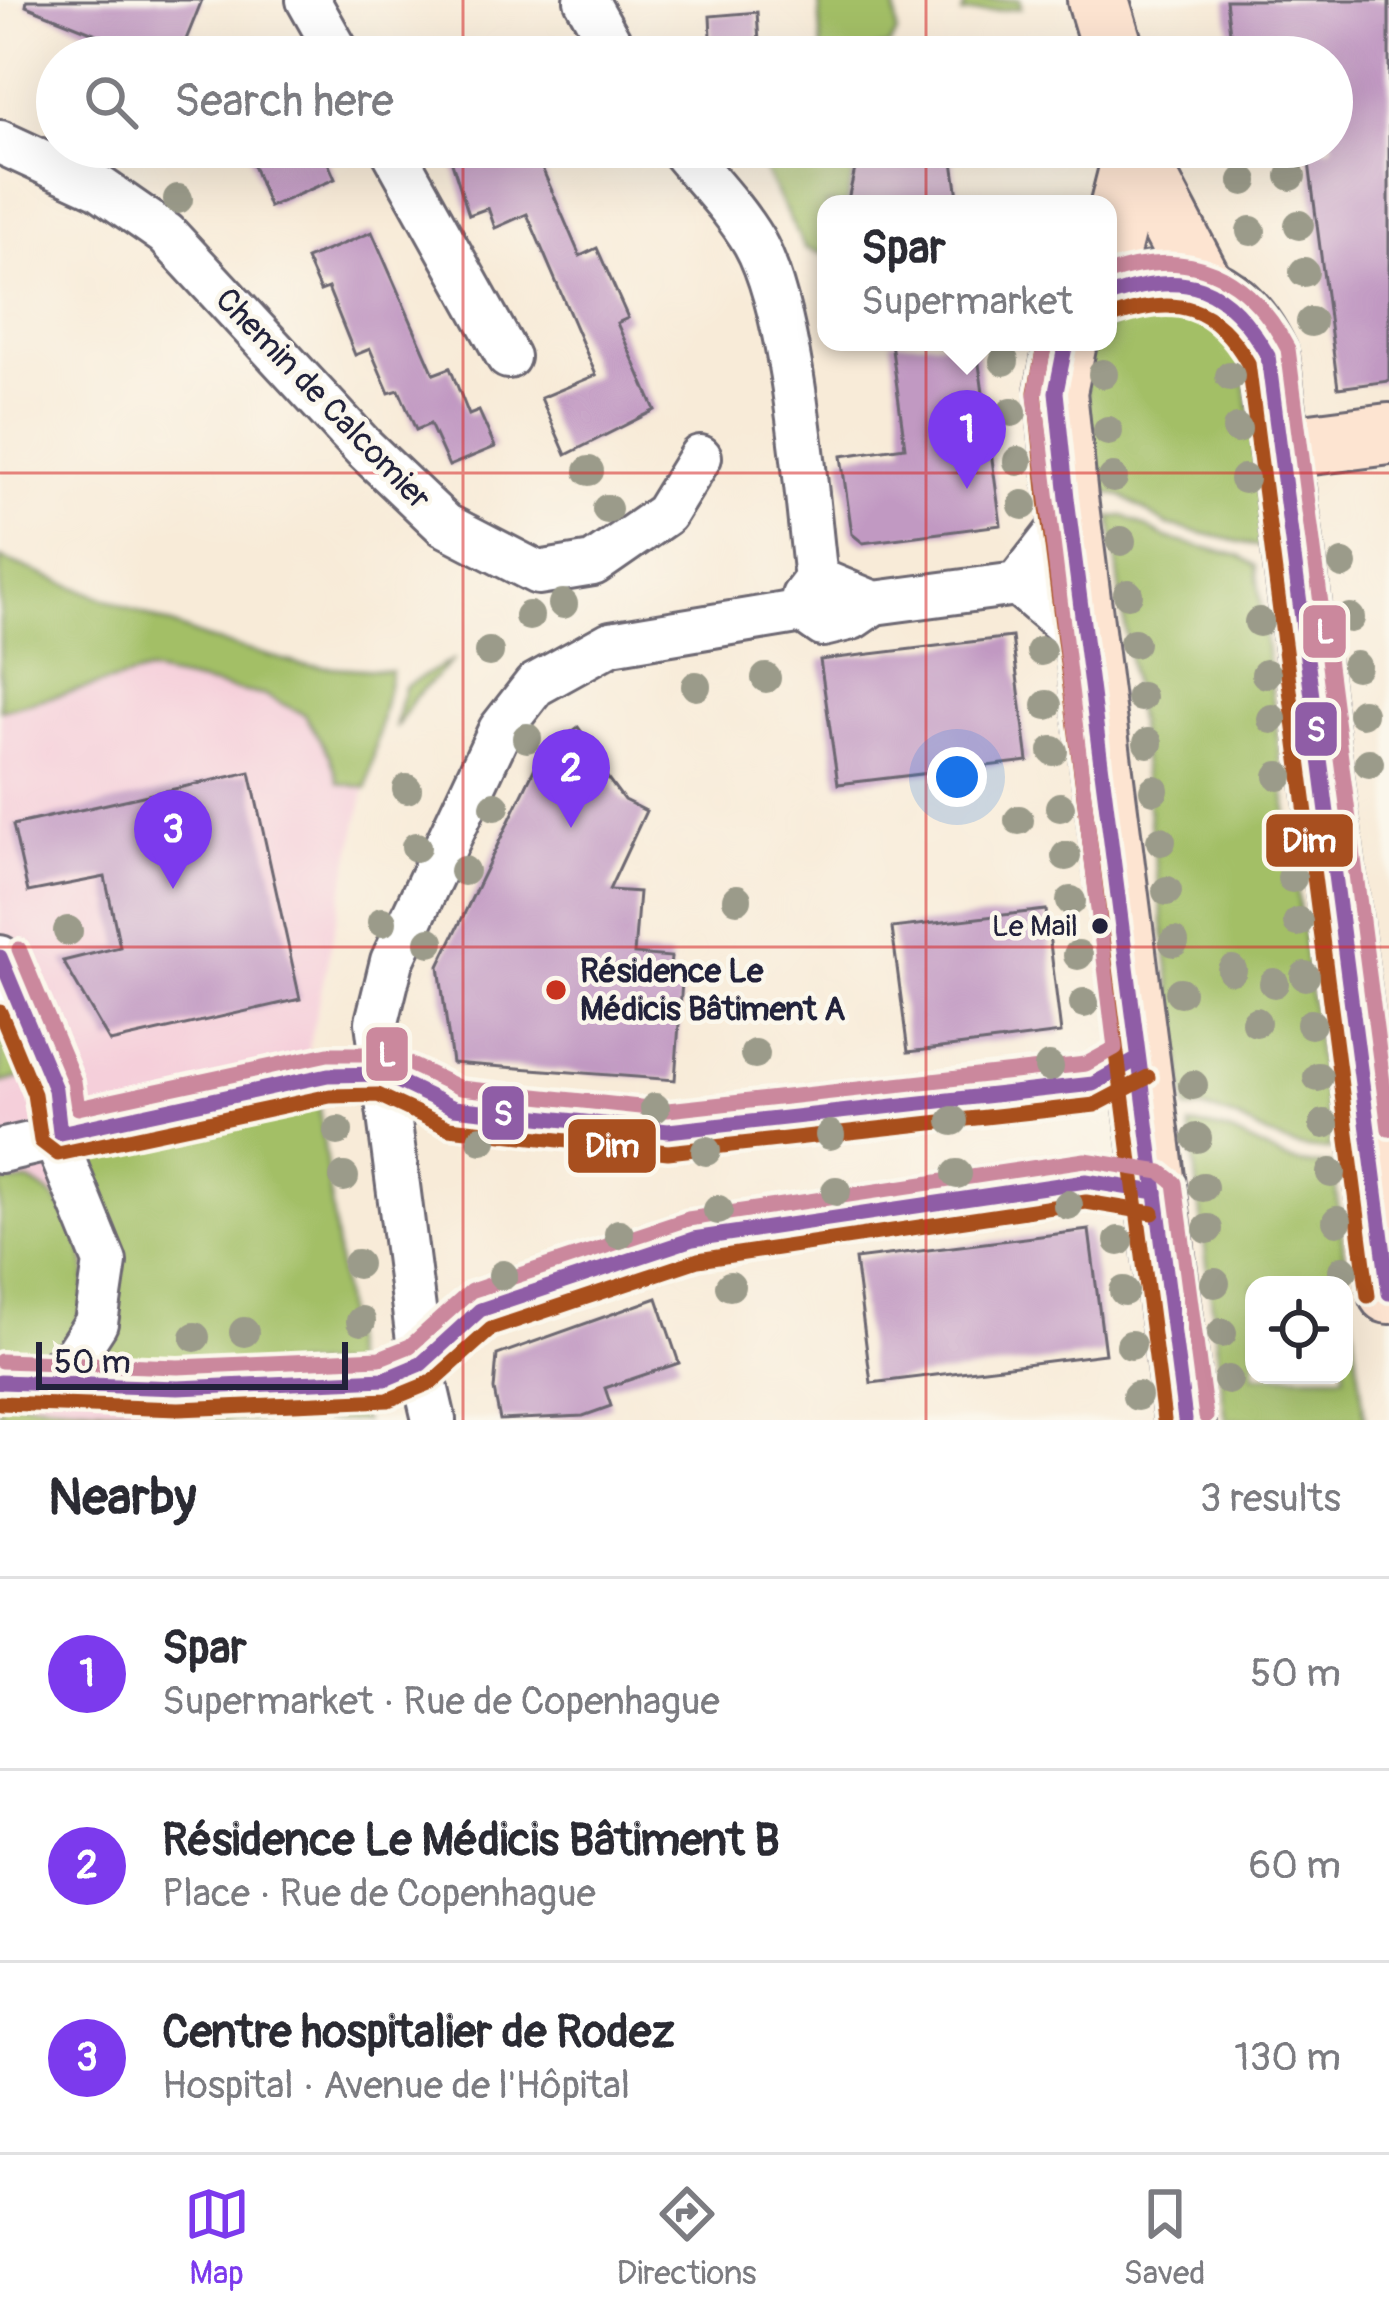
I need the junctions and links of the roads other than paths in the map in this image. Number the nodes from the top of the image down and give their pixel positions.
1 (308, 0) edge
2 (586, 0) edge
3 (1098, 0) edge
4 (328, 36) edge
5 (606, 36) edge
6 (1109, 36) edge
7 (0, 142) edge
8 (36, 159) edge
9 (57, 168) edge
10 (403, 168) edge
11 (696, 168) edge
12 (1128, 168) edge
13 (1141, 168) edge
14 (1117, 217) edge
15 (1203, 284) junction
16 (1117, 294) edge
17 (1064, 351) edge
18 (508, 356) dead end
19 (1389, 434) edge
20 (1280, 448) junction
21 (700, 457) dead end
22 (1070, 517) junction
23 (1017, 584) junction
24 (810, 596) junction
25 (1086, 642) junction
26 (0, 957) edge
27 (1138, 1059) junction
28 (383, 1074) junction
29 (1376, 1096) edge
30 (60, 1133) junction
31 (0, 1151) edge
32 (1156, 1192) junction
33 (1389, 1293) edge
34 (421, 1364) junction
35 (18, 1383) edge
36 (434, 1420) edge
37 (1185, 1420) edge

1 - 4 street
2 - 5 street
3 - 6 main road
7 - 8 street, Chemin de Calcomier
9 - 21 street, Chemin de Calcomier
10 - 18 street
11 - 24 street
12 - 14 main road
13 - 15 main road
15 - 16 main road
15 - 20 main road
17 - 22 main road
19 - 20 main road
20 - 29 main road
22 - 23 street
22 - 25 main road
23 - 24 street
23 - 25 street
24 - 28 street
25 - 27 main road
26 - 30 street
27 - 28 street
27 - 32 main road
28 - 30 street
28 - 34 street
29 - 33 main road
30 - 31 street
30 - 35 street
32 - 34 street
32 - 37 main road
34 - 35 street
34 - 36 street

